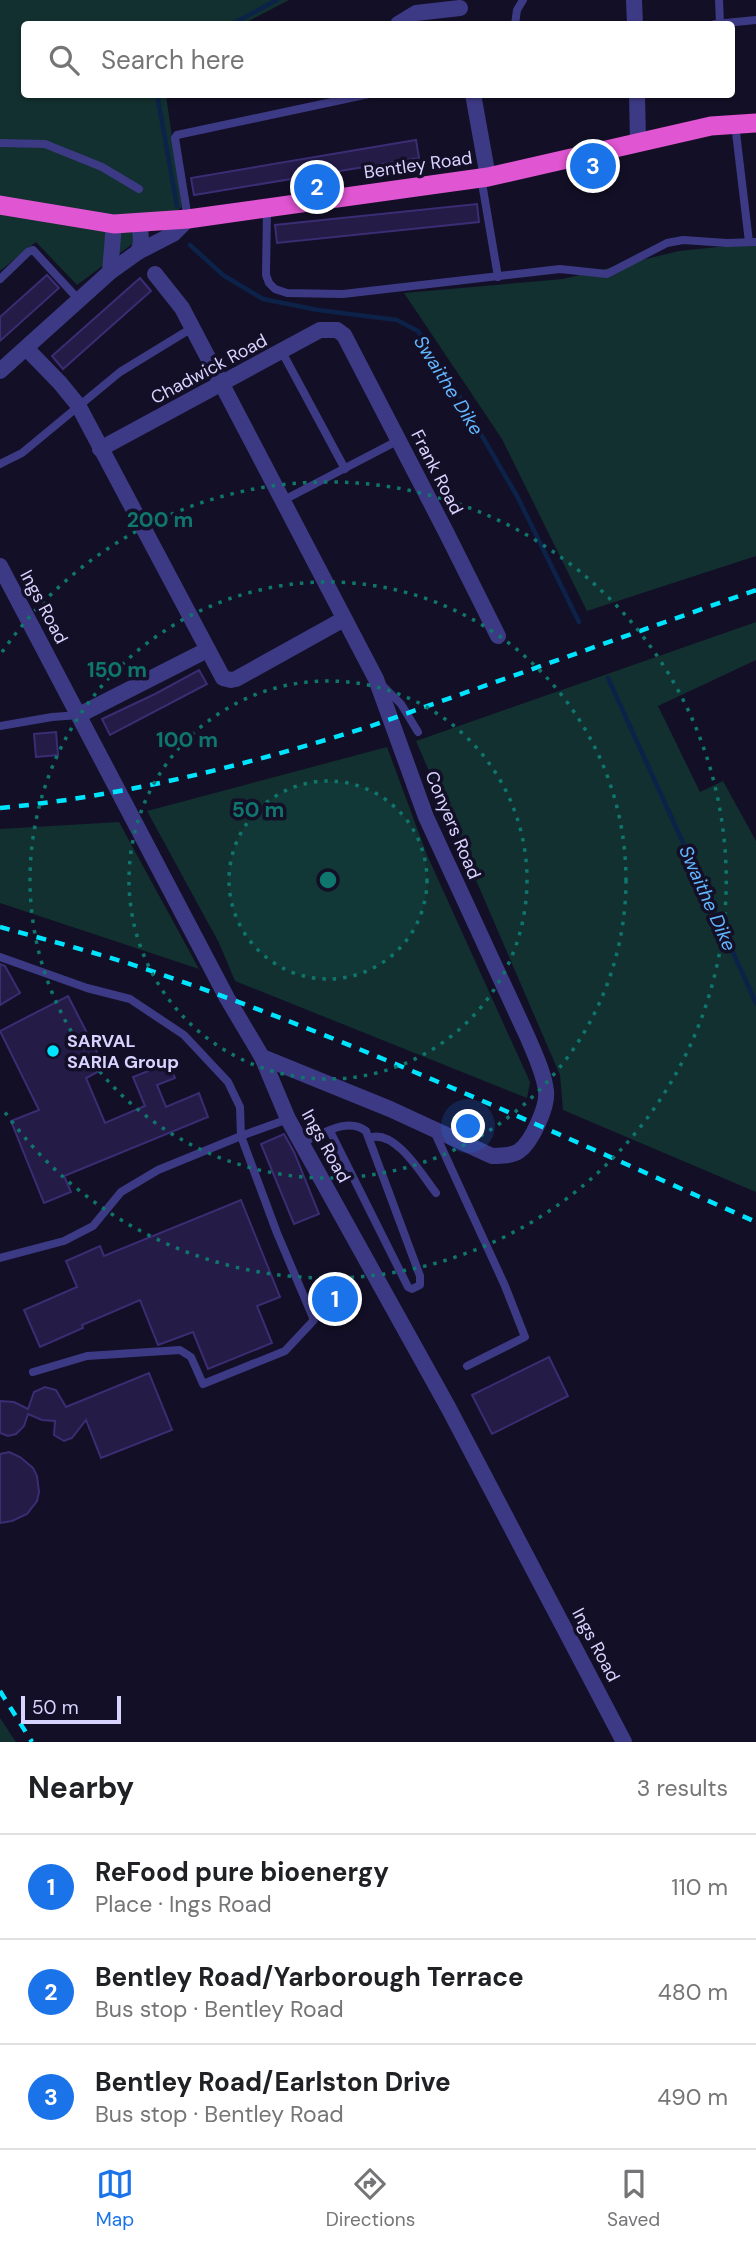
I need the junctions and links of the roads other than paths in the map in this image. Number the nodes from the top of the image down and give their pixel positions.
1 (523, 0) edge
2 (634, 0) edge
3 (719, 0) edge
4 (460, 11) edge
5 (756, 20) edge
6 (402, 21) edge
7 (515, 21) edge
8 (635, 21) edge
9 (718, 21) edge
10 (735, 22) edge
11 (350, 98) edge
12 (474, 98) edge
13 (637, 98) edge
14 (756, 123) edge
15 (735, 124) junction
16 (638, 142) junction
17 (0, 143) edge
18 (484, 177) junction
19 (139, 189) dead end
20 (0, 205) edge
21 (267, 207) junction
22 (188, 219) junction
23 (140, 223) junction
24 (114, 224) junction
25 (752, 242) edge
26 (138, 252) junction
27 (110, 272) junction
28 (155, 274) dead end
29 (498, 277) junction
30 (0, 278) edge
31 (79, 300) junction
32 (192, 328) junction
33 (337, 330) joint
34 (26, 348) junction
35 (282, 352) junction
36 (0, 371) edge
37 (222, 385) junction
38 (78, 405) junction
39 (399, 440) junction
40 (100, 449) junction
41 (0, 464) edge
42 (345, 469) junction
43 (282, 501) junction
44 (0, 566) edge
45 (344, 620) junction
46 (498, 636) dead end
47 (207, 650) junction
48 (376, 679) junction
49 (79, 715) junction
50 (0, 726) edge
51 (418, 732) dead end
52 (0, 957) edge
53 (262, 1057) junction
54 (288, 1119) junction
55 (433, 1129) junction
56 (330, 1131) junction
57 (241, 1136) junction
58 (369, 1138) junction
59 (301, 1143) junction
60 (436, 1194) dead end
61 (0, 1258) edge
62 (467, 1366) dead end
63 (33, 1372) dead end
64 (624, 1742) edge

1 - 7 lane
2 - 8 street
3 - 9 lane
4 - 6 street
5 - 10 lane
11 - 22 lane
12 - 18 street
13 - 16 street
14 - 15 highway, Bentley Road
15 - 16 highway, Bentley Road
15 - 25 lane
16 - 18 highway, Bentley Road
17 - 19 lane
18 - 21 highway, Bentley Road
18 - 29 lane
20 - 24 highway, Bentley Road
21 - 22 highway, Bentley Road
21 - 29 lane
22 - 23 highway, Bentley Road
22 - 26 street
23 - 24 highway, Bentley Road
23 - 26 street
24 - 27 street
25 - 29 lane
26 - 27 street
27 - 31 street
28 - 32 street, Conyers Road
30 - 31 lane
31 - 34 street
32 - 37 street, Conyers Road
32 - 38 lane
33 - 35 street, Chadwick Road
33 - 39 street, Frank Road
34 - 36 street
34 - 38 street
35 - 37 street, Chadwick Road
35 - 42 lane
37 - 40 street, Chadwick Road
37 - 43 street, Conyers Road
38 - 40 street
38 - 41 lane
39 - 42 lane
39 - 46 street, Frank Road
40 - 47 street
42 - 43 lane
43 - 45 street, Conyers Road
44 - 49 street, Ings Road
45 - 47 street
45 - 48 street, Conyers Road
47 - 49 street
48 - 51 lane
48 - 55 street, Conyers Road
49 - 50 lane
49 - 53 street, Ings Road
52 - 57 lane
53 - 54 street, Ings Road
53 - 55 street, Conyers Road
54 - 57 lane
54 - 59 street, Ings Road
55 - 62 lane
56 - 58 lane
56 - 58 lane
56 - 59 lane
57 - 61 lane
57 - 63 lane
58 - 60 lane
59 - 64 street, Ings Road

